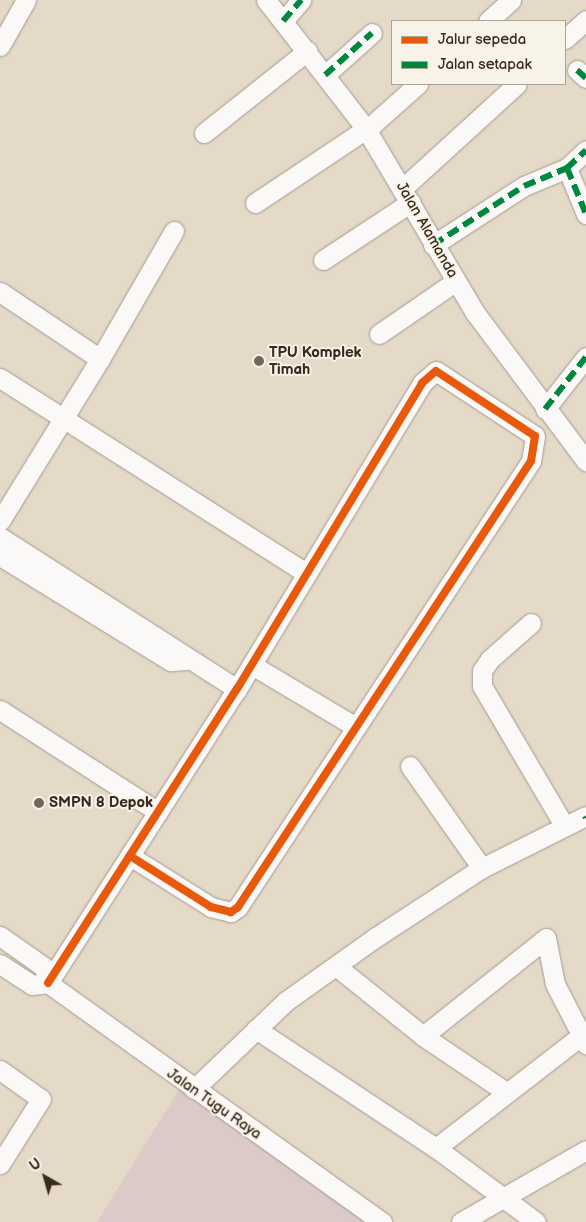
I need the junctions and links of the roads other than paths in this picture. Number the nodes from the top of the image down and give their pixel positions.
1 (26, 0) edge
2 (266, 0) edge
3 (301, 0) edge
4 (511, 0) edge
5 (489, 20) edge
6 (586, 20) edge
7 (283, 21) junction
8 (372, 33) dead end
9 (566, 38) edge
10 (0, 46) edge
11 (307, 51) junction
12 (325, 75) junction
13 (417, 85) edge
14 (515, 85) edge
15 (366, 129) junction
16 (204, 133) dead end
17 (586, 150) edge
18 (567, 168) junction
19 (407, 195) junction
20 (255, 203) dead end
21 (586, 214) edge
22 (174, 231) dead end
23 (433, 245) junction
24 (324, 260) dead end
25 (456, 281) junction
26 (0, 292) edge
27 (379, 334) dead end
28 (586, 357) edge
29 (100, 359) junction
30 (0, 378) edge
31 (545, 409) junction
32 (65, 419) junction
33 (586, 461) edge
34 (0, 520) edge
35 (0, 537) edge
36 (0, 556) edge
37 (305, 572) junction
38 (532, 623) dead end
39 (186, 660) junction
40 (252, 666) junction
41 (237, 689) junction
42 (0, 710) edge
43 (356, 728) junction
44 (410, 766) dead end
45 (158, 812) junction
46 (586, 816) edge
47 (564, 825) junction
48 (130, 856) junction
49 (482, 868) junction
50 (0, 936) edge
51 (0, 964) edge
52 (336, 966) junction
53 (48, 983) junction
54 (256, 1029) junction
55 (423, 1036) junction
56 (584, 1040) edge
57 (0, 1070) edge
58 (194, 1089) junction
59 (506, 1092) junction
60 (436, 1148) junction
61 (586, 1150) edge
62 (0, 1164) edge
63 (502, 1198) junction
64 (382, 1222) edge
65 (461, 1222) edge
66 (536, 1222) edge

1 - 10 street
2 - 7 street, Jalan Alamanda
3 - 7 street
4 - 5 street
6 - 9 street
7 - 11 street, Jalan Alamanda
8 - 12 street
11 - 12 street, Jalan Alamanda
11 - 16 street
12 - 15 street, Jalan Alamanda
13 - 15 street
14 - 19 street
15 - 19 street, Jalan Alamanda
15 - 20 street
17 - 18 street
18 - 21 street
18 - 23 street
19 - 23 street, Jalan Alamanda
19 - 24 street
22 - 29 street
23 - 25 street, Jalan Alamanda
25 - 27 street
25 - 31 street, Jalan Alamanda
26 - 29 street
28 - 31 street
29 - 32 street
30 - 32 street
31 - 33 street, Jalan Alamanda
32 - 34 street
32 - 37 street
35 - 39 street
36 - 39 street
37 - 40 street
37 - 43 street
38 - 47 street
39 - 41 street
40 - 41 street
40 - 43 street
41 - 45 street
42 - 45 street
43 - 48 street
44 - 49 street
45 - 48 street
46 - 47 street
47 - 49 street
48 - 53 street
49 - 52 street
50 - 53 street, Jalan Tugu Raya
51 - 53 street, Jalan Tugu Raya
52 - 54 street
52 - 55 street
53 - 58 street, Jalan Tugu Raya
54 - 58 street
54 - 60 street
55 - 56 street
55 - 59 street
56 - 59 street
57 - 62 street
58 - 64 street, Jalan Tugu Raya
59 - 60 street
60 - 63 street
61 - 63 street
63 - 65 street
63 - 66 street

